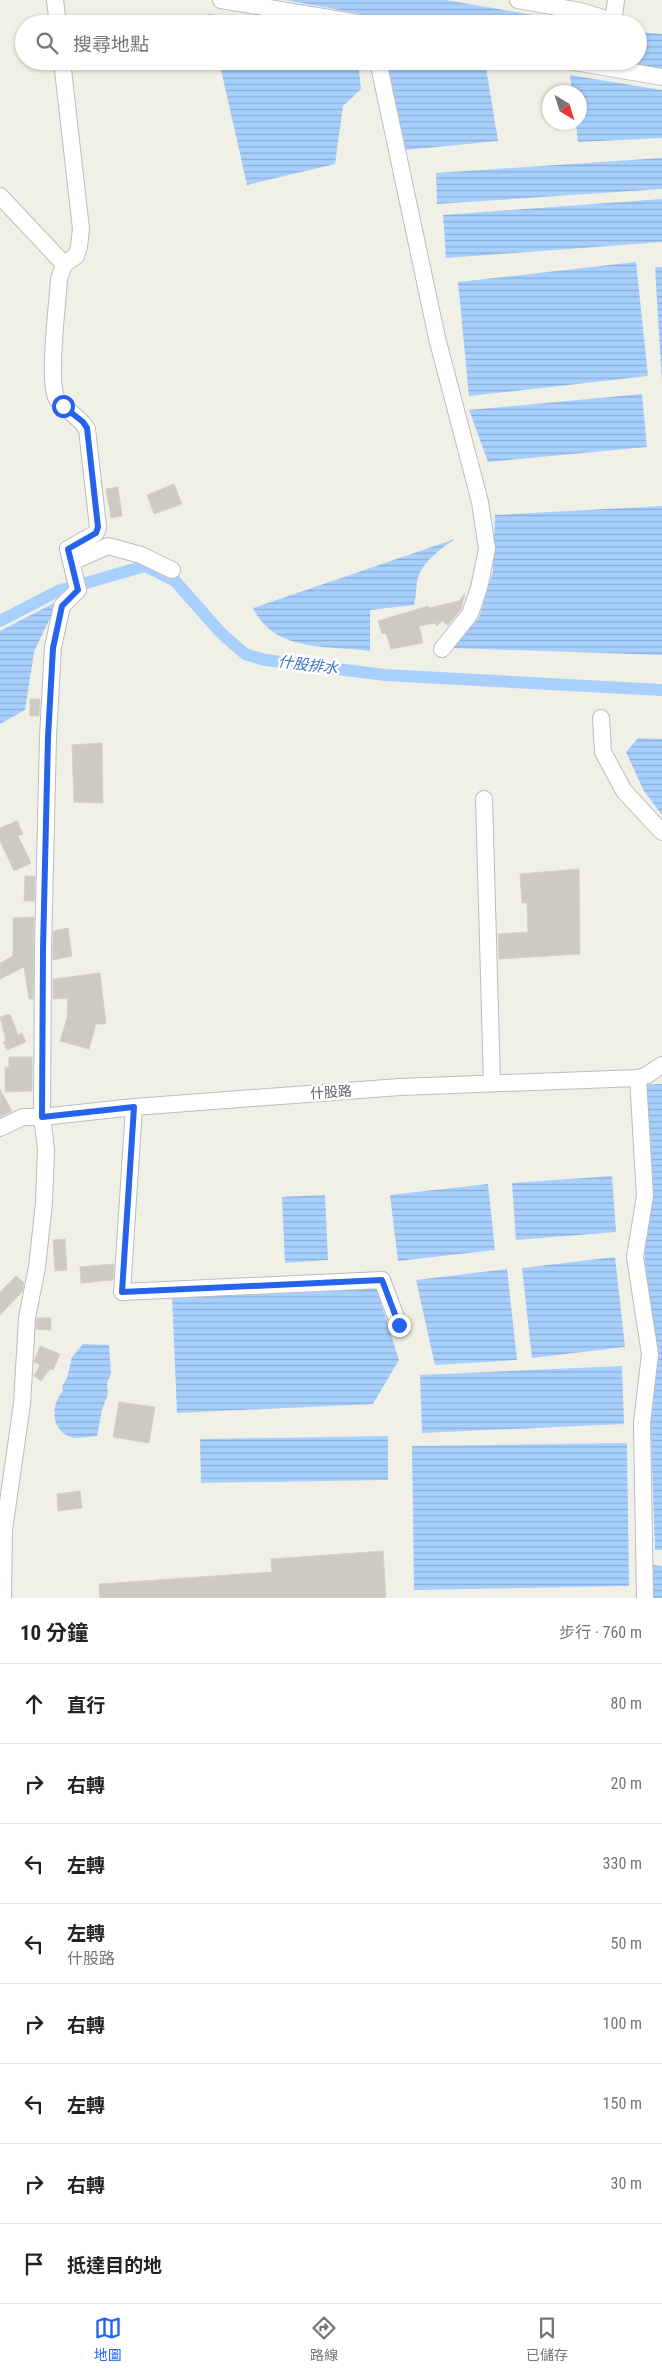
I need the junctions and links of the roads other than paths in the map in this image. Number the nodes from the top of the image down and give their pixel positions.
1 (55, 0) edge
2 (221, 0) edge
3 (518, 0) edge
4 (616, 0) edge
5 (57, 15) edge
6 (311, 15) edge
7 (592, 15) edge
8 (614, 15) edge
9 (63, 70) edge
10 (380, 70) edge
11 (629, 70) edge
12 (662, 77) edge
13 (0, 196) edge
14 (64, 264) junction
15 (72, 565) junction
16 (172, 570) dead end
17 (442, 649) dead end
18 (601, 718) dead end
19 (484, 799) dead end
20 (662, 832) edge
21 (662, 1065) edge
22 (638, 1078) junction
23 (492, 1084) junction
24 (134, 1107) junction
25 (42, 1117) junction
26 (0, 1128) edge
27 (399, 1325) dead end
28 (2, 1598) edge
29 (645, 1598) edge

1 - 5 street
2 - 6 street
3 - 7 street
4 - 8 street
9 - 14 street
10 - 17 street
11 - 12 street
13 - 14 street
14 - 15 street
15 - 16 street
15 - 25 street
18 - 20 street
19 - 23 street
21 - 22 street, 什股路
22 - 23 street, 什股路
22 - 29 street
23 - 24 street, 什股路
24 - 25 street, 什股路
24 - 27 street
25 - 26 street, 什股路
25 - 28 street

